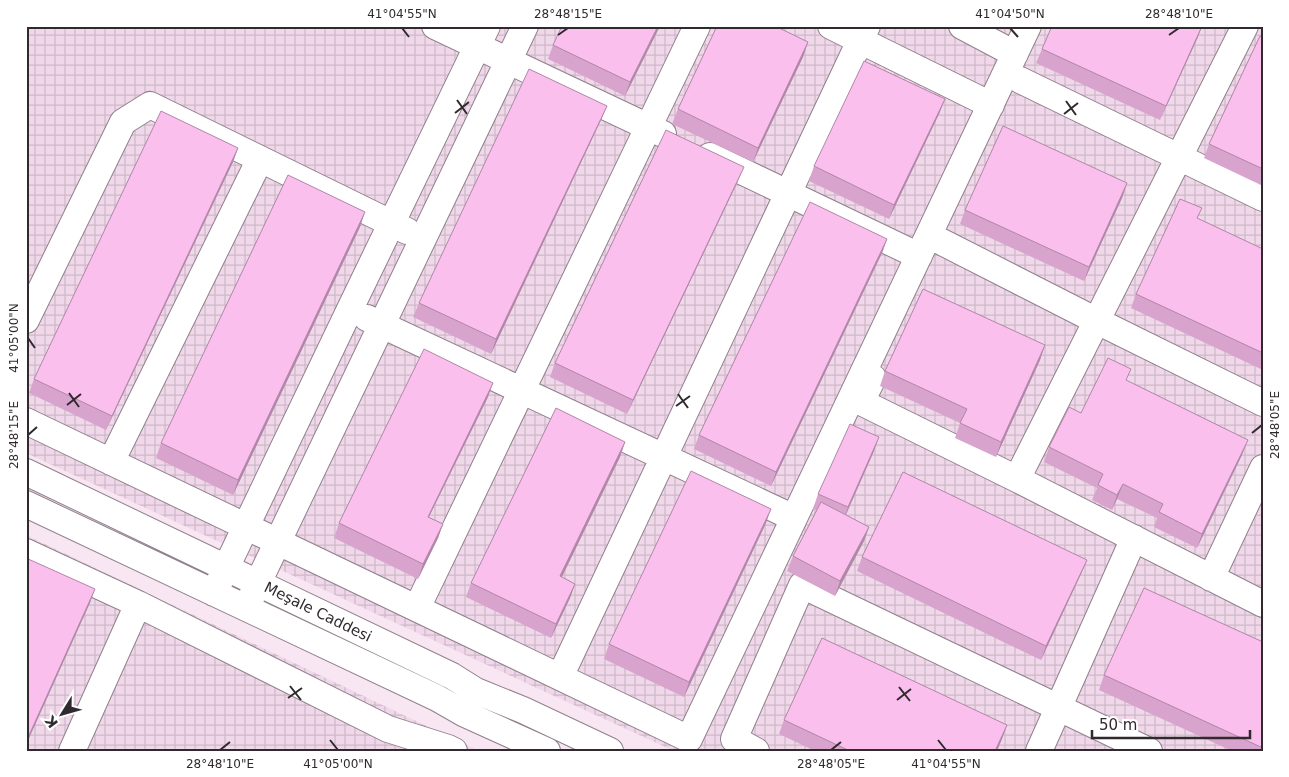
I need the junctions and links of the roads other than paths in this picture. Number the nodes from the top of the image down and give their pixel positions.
1 (435, 26) edge
2 (525, 26) edge
3 (697, 26) edge
4 (831, 26) edge
5 (962, 26) edge
6 (1028, 26) edge
7 (1046, 26) edge
8 (1245, 26) edge
9 (864, 33) edge
10 (482, 36) edge
11 (1015, 54) junction
12 (508, 61) junction
13 (1020, 80) junction
14 (991, 105) junction
15 (648, 127) junction
16 (1180, 157) junction
17 (260, 160) junction
18 (788, 193) junction
19 (1263, 198) edge
20 (392, 224) junction
21 (423, 239) junction
22 (940, 241) junction
23 (919, 256) junction
24 (350, 310) junction
25 (26, 320) edge
26 (1097, 321) junction
27 (383, 325) junction
28 (522, 390) junction
29 (1263, 403) edge
30 (26, 421) edge
31 (664, 456) junction
32 (111, 462) junction
33 (1263, 468) edge
34 (26, 472) edge
35 (1017, 479) junction
36 (26, 504) edge
37 (794, 518) junction
38 (246, 526) junction
39 (1134, 538) junction
40 (278, 542) junction
41 (26, 552) edge
42 (226, 568) junction
43 (1211, 578) junction
44 (258, 583) junction
45 (214, 593) junction
46 (138, 604) junction
47 (1263, 604) edge
48 (246, 608) junction
49 (417, 608) junction
50 (560, 677) junction
51 (476, 691) junction
52 (1058, 708) junction
53 (523, 710) junction
54 (465, 714) junction
55 (510, 743) edge
56 (449, 750) edge
57 (72, 751) edge
58 (547, 751) edge
59 (610, 751) edge
60 (756, 751) edge
61 (1039, 751) edge
62 (1149, 751) edge

1 - 10 street
2 - 12 street
3 - 15 street
4 - 9 street
5 - 11 street
6 - 11 street
7 - 13 street
8 - 16 street
9 - 14 street
9 - 18 street
10 - 12 street
10 - 20 street
11 - 14 street
12 - 15 street
12 - 21 street
13 - 16 street
13 - 22 street
14 - 23 street
15 - 18 street
15 - 28 street
16 - 19 street
16 - 26 street
17 - 20 street
17 - 25 street
17 - 32 street
18 - 23 street
18 - 31 street
20 - 21 street
20 - 24 street
21 - 27 street
22 - 26 street
22 - 35 street
23 - 37 street
24 - 27 street
24 - 38 street
26 - 29 street
26 - 35 street
27 - 28 street
27 - 40 street
28 - 31 street
28 - 49 street
30 - 32 street
31 - 37 street
31 - 50 street
32 - 38 street
33 - 43 street
34 - 42 street, Meşale Caddesi
35 - 39 street
36 - 45 street, Meşale Caddesi
37 - 50 street
38 - 40 street
38 - 42 street
39 - 43 street
39 - 52 street
40 - 44 street
40 - 49 street
41 - 46 street
42 - 44 street, Meşale Caddesi
42 - 45 street
43 - 47 street
44 - 48 street
44 - 51 street, Meşale Caddesi
45 - 48 street, Meşale Caddesi
46 - 56 street
46 - 57 street
48 - 54 street, Meşale Caddesi
49 - 50 street
51 - 53 street, Meşale Caddesi
51 - 54 street
52 - 60 street
52 - 61 street
52 - 62 street
53 - 55 street
53 - 59 street, Meşale Caddesi
54 - 55 street, Meşale Caddesi
54 - 56 street
55 - 58 street, Meşale Caddesi

